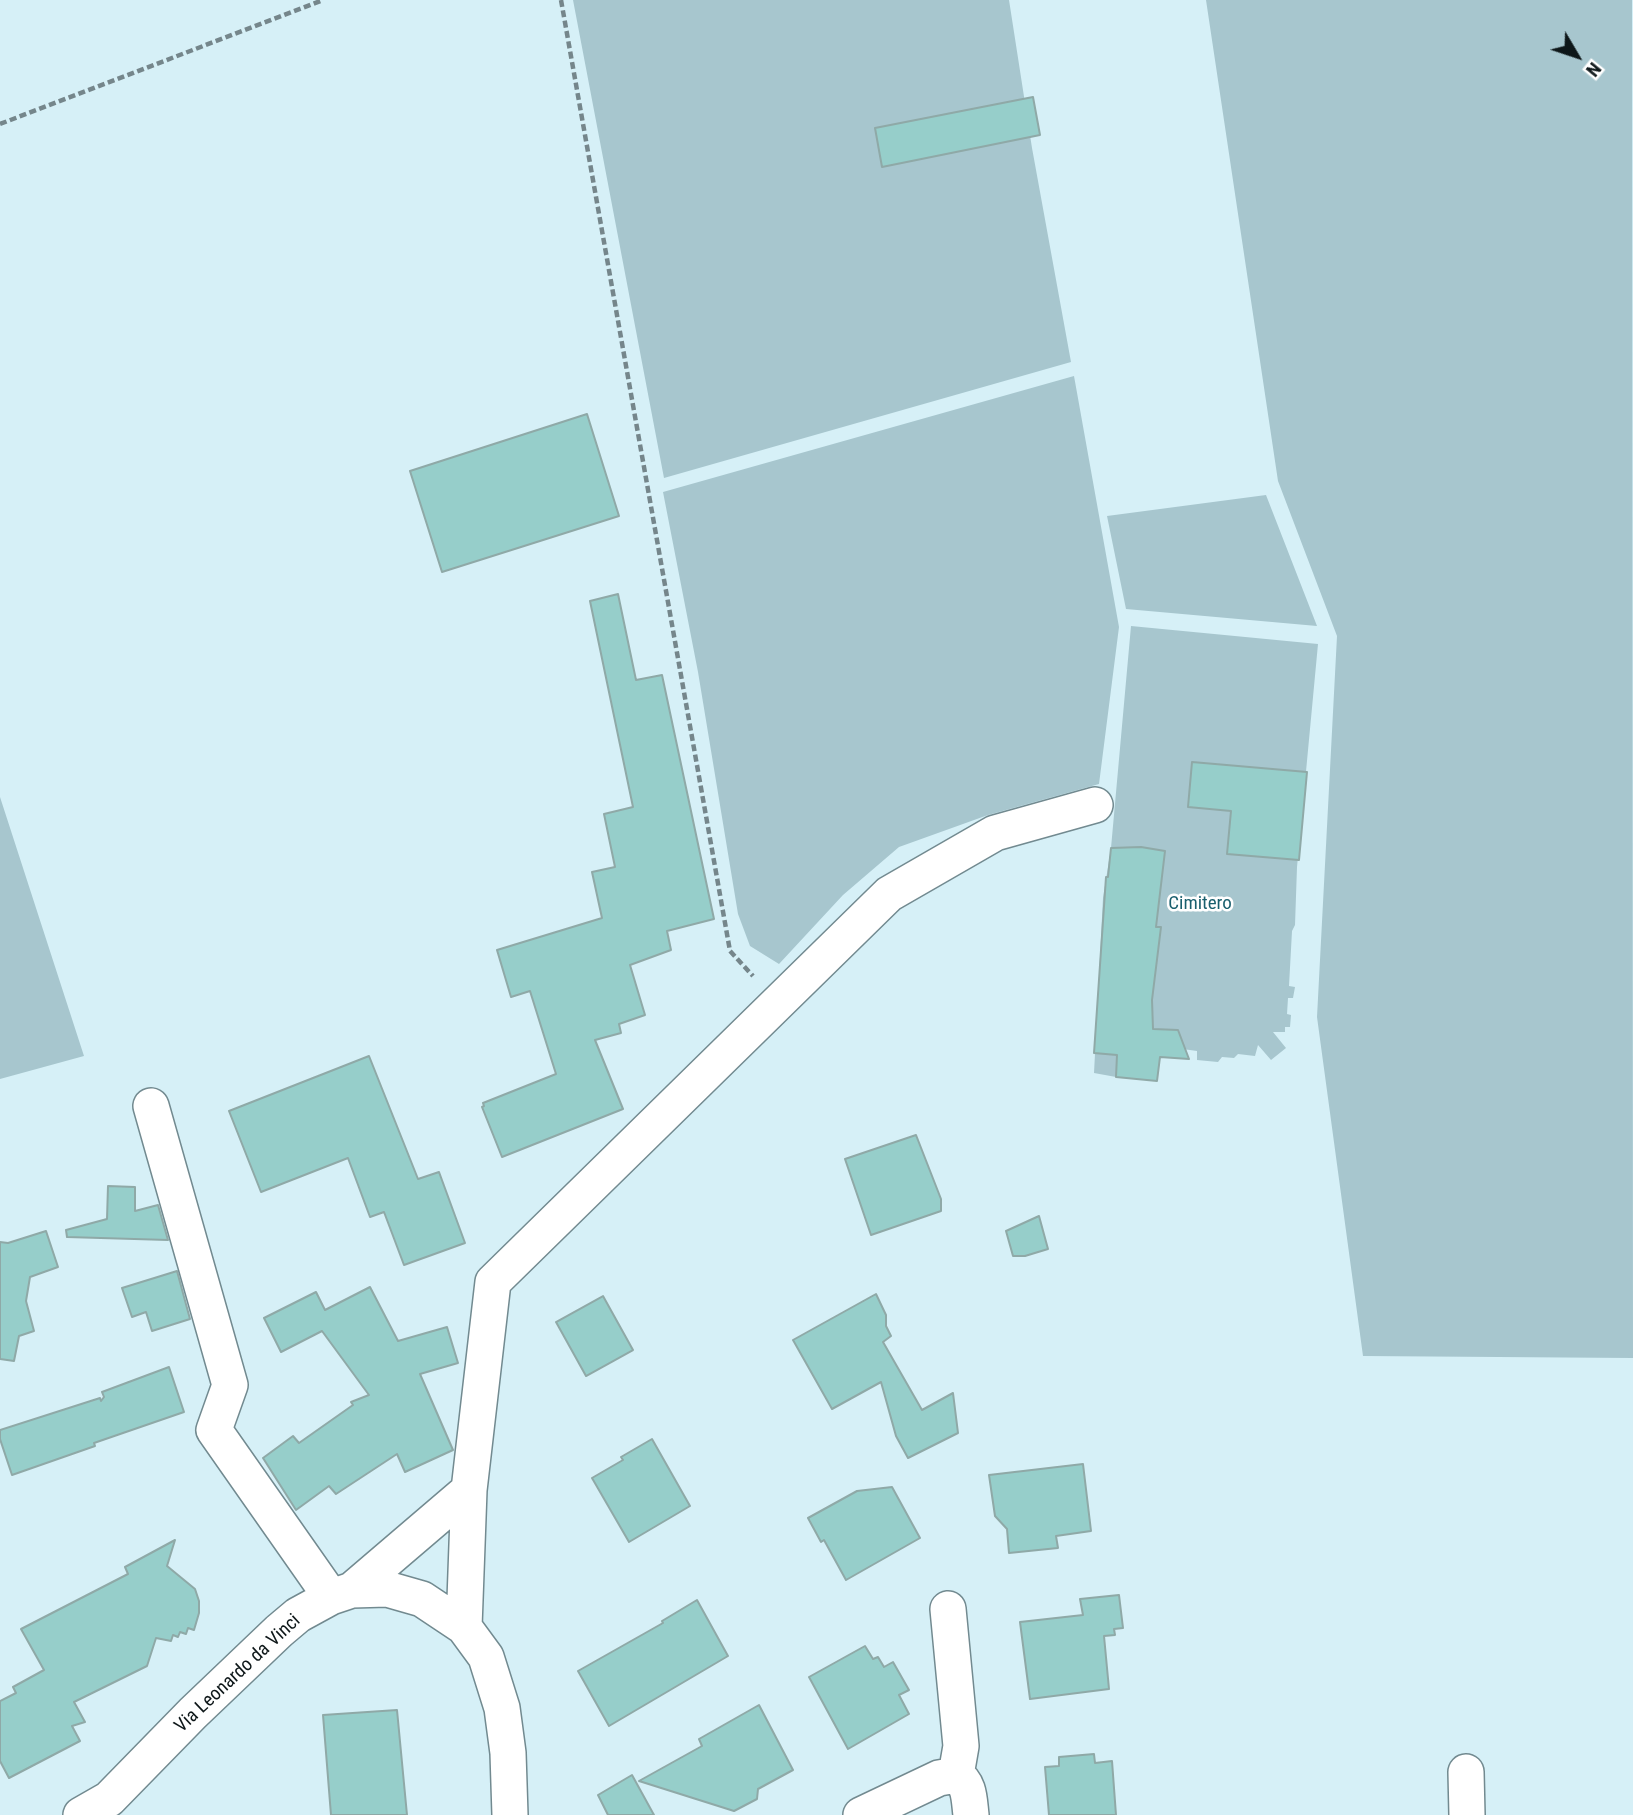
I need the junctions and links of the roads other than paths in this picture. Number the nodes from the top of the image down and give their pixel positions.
1 (1095, 805) dead end
2 (151, 1106) dead end
3 (469, 1490) junction
4 (342, 1593) junction
5 (948, 1609) dead end
6 (464, 1627) junction
7 (1466, 1772) dead end
8 (956, 1775) junction
9 (81, 1815) edge
10 (510, 1815) edge
11 (861, 1815) edge
12 (971, 1815) edge
13 (1466, 1815) edge

1 - 3 street
2 - 4 street
3 - 4 street
3 - 6 street
4 - 6 street, Via Leonardo da Vinci
4 - 9 street, Via Leonardo da Vinci
5 - 8 street
6 - 10 street, Via Leonardo da Vinci
7 - 13 street
8 - 11 street
8 - 12 street

